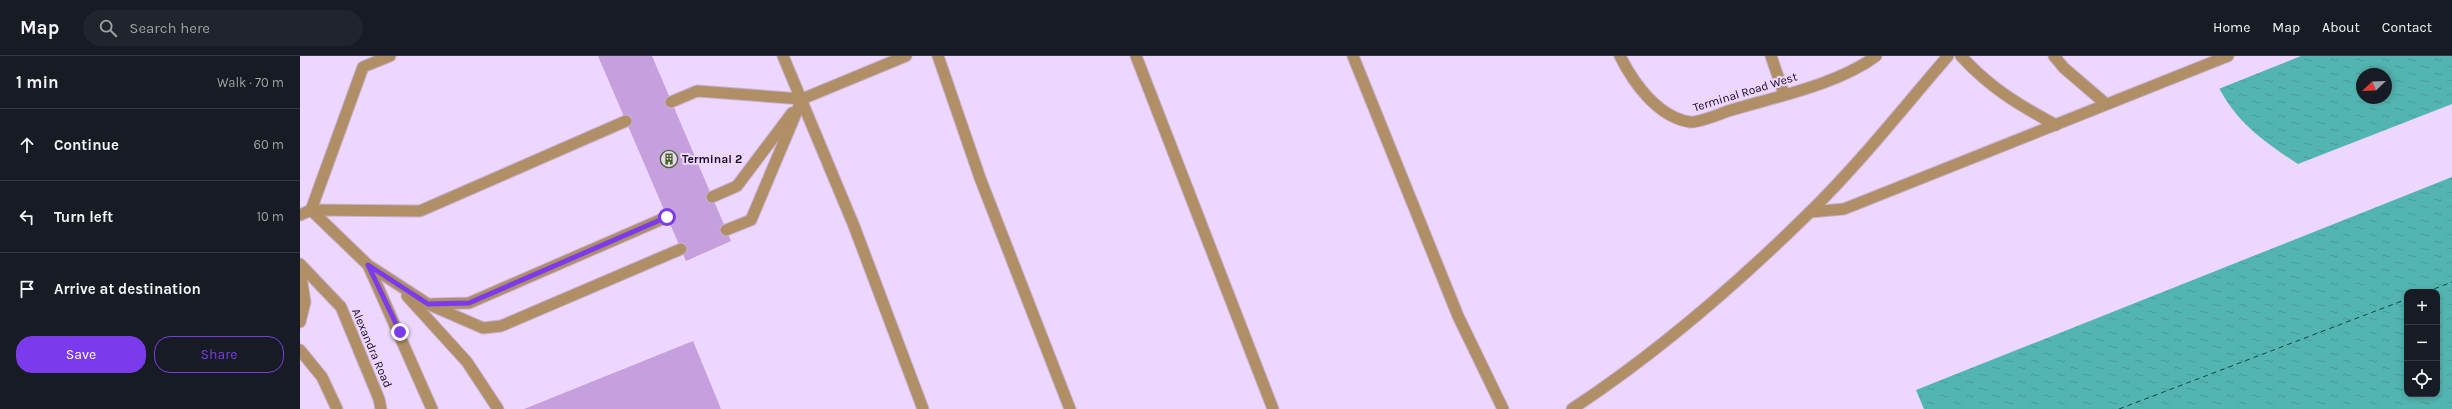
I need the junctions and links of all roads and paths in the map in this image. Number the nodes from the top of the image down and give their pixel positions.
1 (390, 56) edge
2 (783, 56) edge
3 (906, 56) edge
4 (938, 56) edge
5 (1136, 56) edge
6 (1353, 56) edge
7 (1620, 56) edge
8 (1771, 56) edge
9 (1876, 56) edge
10 (1948, 56) edge
11 (1962, 56) edge
12 (2054, 56) edge
13 (2228, 56) edge
14 (1784, 94) junction
15 (802, 99) junction
16 (671, 102) dead end
17 (2106, 104) junction
18 (626, 121) dead end
19 (2056, 125) junction
20 (712, 197) dead end
21 (311, 210) junction
22 (1810, 212) junction
23 (300, 215) edge
24 (667, 217) dead end
25 (726, 230) dead end
26 (681, 250) dead end
27 (300, 264) edge
28 (368, 265) junction
29 (300, 270) edge
30 (397, 285) junction
31 (428, 304) junction
32 (300, 322) edge
33 (300, 350) edge
34 (337, 409) edge
35 (381, 409) edge
36 (432, 409) edge
37 (498, 409) edge
38 (923, 409) edge
39 (1070, 409) edge
40 (1274, 409) edge
41 (1503, 409) edge
42 (1572, 409) edge

1 - 21 street
2 - 15 street
3 - 15 street
4 - 39 street
5 - 40 street
6 - 41 street
7 - 14 street, Terminal Road West
8 - 14 street
9 - 14 street, Terminal Road West
10 - 22 street
11 - 19 street
12 - 17 street
13 - 17 street
15 - 16 street
15 - 20 street
15 - 25 street
15 - 38 street
17 - 19 street
18 - 21 street
19 - 22 street
21 - 23 street
21 - 28 street
22 - 42 street
24 - 31 street
26 - 31 street
27 - 35 street, Alexandra Road
28 - 30 street
28 - 36 street
29 - 32 street
30 - 31 street
30 - 37 street
33 - 34 street

